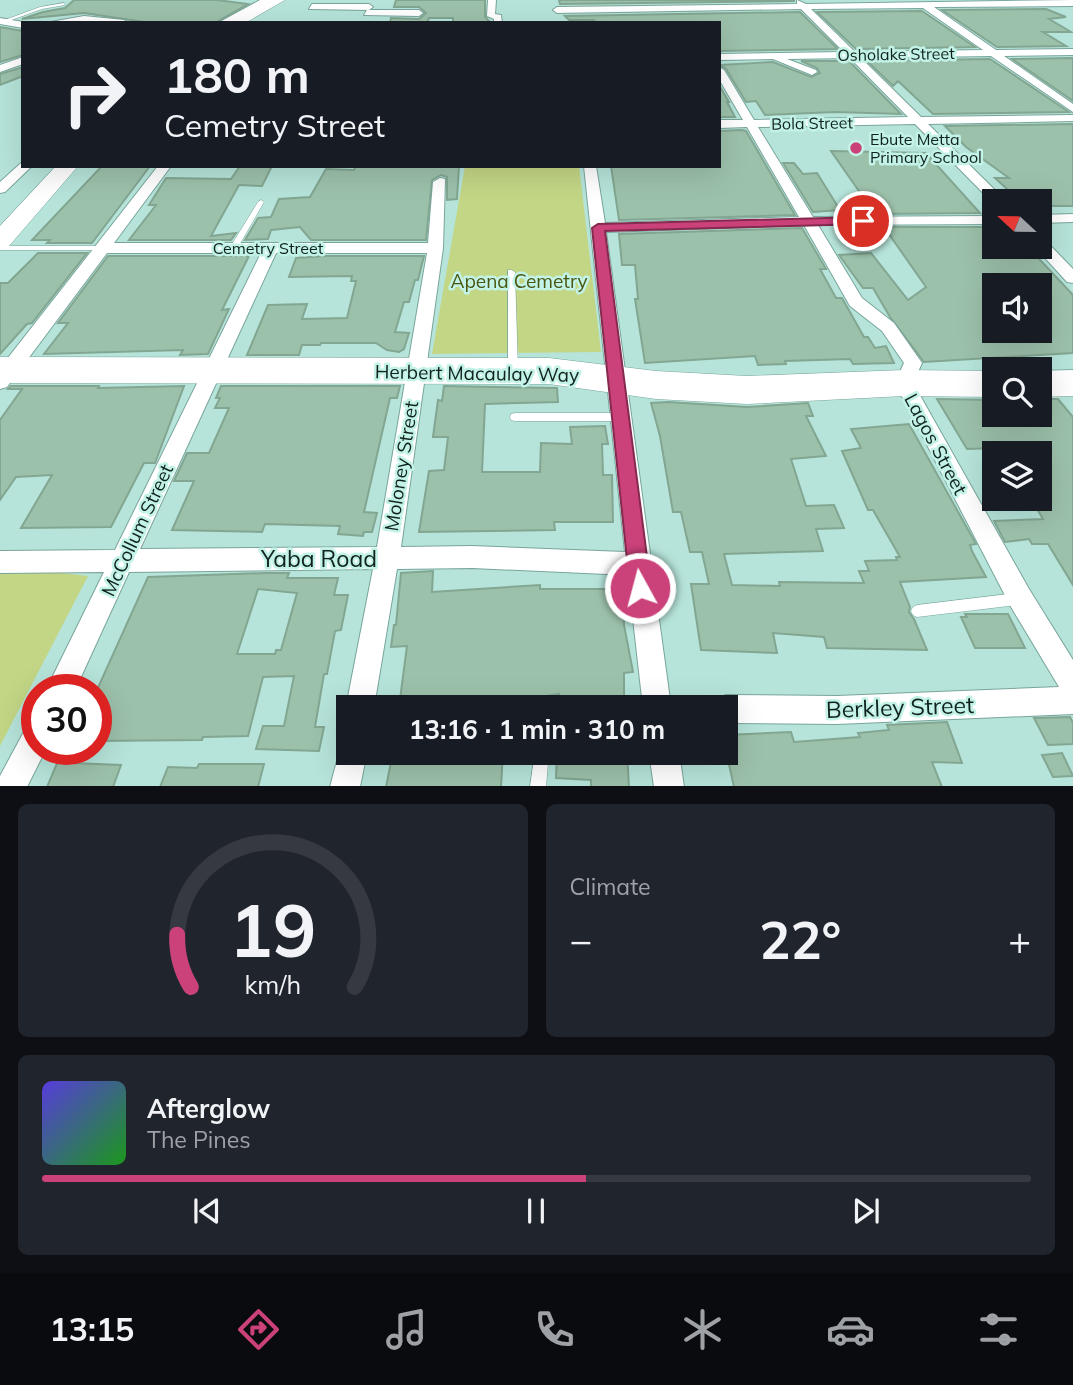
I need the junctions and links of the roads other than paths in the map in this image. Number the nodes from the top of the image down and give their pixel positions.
1 (266, 0) edge
2 (278, 0) edge
3 (291, 0) edge
4 (492, 0) edge
5 (922, 2) edge
6 (1045, 2) edge
7 (1073, 3) edge
8 (64, 4) dead end
9 (680, 4) edge
10 (800, 4) edge
11 (556, 5) edge
12 (369, 6) edge
13 (312, 7) dead end
14 (419, 13) dead end
15 (1071, 16) dead end
16 (690, 20) dead end
17 (2, 21) edge
18 (66, 21) edge
19 (104, 21) edge
20 (226, 21) edge
21 (237, 21) edge
22 (253, 21) edge
23 (498, 21) edge
24 (21, 25) edge
25 (21, 25) edge
26 (0, 35) edge
27 (1073, 52) edge
28 (995, 53) junction
29 (851, 54) junction
30 (771, 56) junction
31 (721, 57) edge
32 (21, 61) edge
33 (0, 69) edge
34 (812, 72) dead end
35 (721, 73) edge
36 (1073, 108) edge
37 (1073, 118) edge
38 (918, 120) junction
39 (721, 124) edge
40 (752, 124) junction
41 (24, 168) edge
42 (44, 168) edge
43 (66, 168) edge
44 (163, 168) edge
45 (590, 168) edge
46 (440, 182) dead end
47 (0, 189) edge
48 (987, 189) edge
49 (261, 202) dead end
50 (0, 215) edge
51 (1073, 218) edge
52 (1052, 219) edge
53 (982, 220) edge
54 (808, 221) junction
55 (598, 228) junction
56 (0, 241) edge
57 (0, 248) edge
58 (102, 248) junction
59 (435, 248) junction
60 (233, 249) junction
61 (270, 249) junction
62 (1052, 256) edge
63 (511, 272) dead end
64 (1073, 278) edge
65 (209, 370) junction
66 (513, 370) junction
67 (416, 371) junction
68 (3, 374) edge
69 (617, 380) junction
70 (904, 383) junction
71 (1073, 383) edge
72 (982, 384) edge
73 (1052, 384) edge
74 (514, 417) dead end
75 (620, 417) junction
76 (387, 558) junction
77 (124, 561) junction
78 (0, 562) edge
79 (637, 564) junction
80 (1020, 598) junction
81 (917, 611) dead end
82 (68, 674) edge
83 (1073, 685) edge
84 (362, 695) edge
85 (655, 695) edge
86 (1073, 700) edge
87 (738, 709) edge
88 (22, 765) edge
89 (349, 765) edge
90 (540, 765) edge
91 (666, 765) edge
92 (11, 786) edge
93 (345, 786) edge
94 (538, 786) edge
95 (669, 786) edge

1 - 20 street
2 - 21 main road
3 - 22 main road
4 - 23 street
5 - 6 street
5 - 10 street
5 - 28 street
6 - 7 street
6 - 15 street
8 - 17 lane
9 - 10 street
9 - 11 street
9 - 16 street
10 - 29 street
12 - 13 street
12 - 14 street
17 - 24 street
18 - 19 street
25 - 26 street
27 - 28 street, Osholake Street
28 - 29 street, Osholake Street
28 - 36 street
29 - 30 street, Osholake Street
29 - 38 street
30 - 31 street, Osholake Street
30 - 34 street
32 - 33 street
35 - 40 street, Lagos Street
37 - 38 street, Bola Street
38 - 40 street, Bola Street
38 - 48 street
39 - 40 street, Bola Street
40 - 54 street, Lagos Street
41 - 47 street
42 - 50 main road
43 - 56 main road
44 - 58 street
45 - 55 street
46 - 59 street, Moloney Street
49 - 60 lane
51 - 52 street
53 - 54 street
54 - 55 street
54 - 70 street, Lagos Street
55 - 69 street
57 - 58 lane
58 - 60 street, Cemetry Street
58 - 68 street
59 - 61 street, Cemetry Street
59 - 67 street, Moloney Street
60 - 61 street, Cemetry Street
61 - 65 street
62 - 64 street
63 - 66 lane
65 - 67 highway, Herbert Macaulay Way
65 - 68 highway, Herbert Macaulay Way
65 - 77 street, McCollum Street
66 - 67 highway, Herbert Macaulay Way
66 - 69 highway, Herbert Macaulay Way
67 - 76 street, Moloney Street
69 - 70 highway, Herbert Macaulay Way
69 - 75 street
70 - 72 highway, Herbert Macaulay Way
70 - 80 street, Lagos Street
71 - 73 highway
74 - 75 lane
75 - 79 street
76 - 77 street, Yaba Road
76 - 79 street, Yaba Road
76 - 84 street, Moloney Street
77 - 78 street, Yaba Road
77 - 82 street, McCollum Street
79 - 85 street
80 - 81 lane
80 - 83 street, Lagos Street
86 - 87 street, Berkley Street
88 - 92 street
89 - 93 street
90 - 94 lane
91 - 95 street

